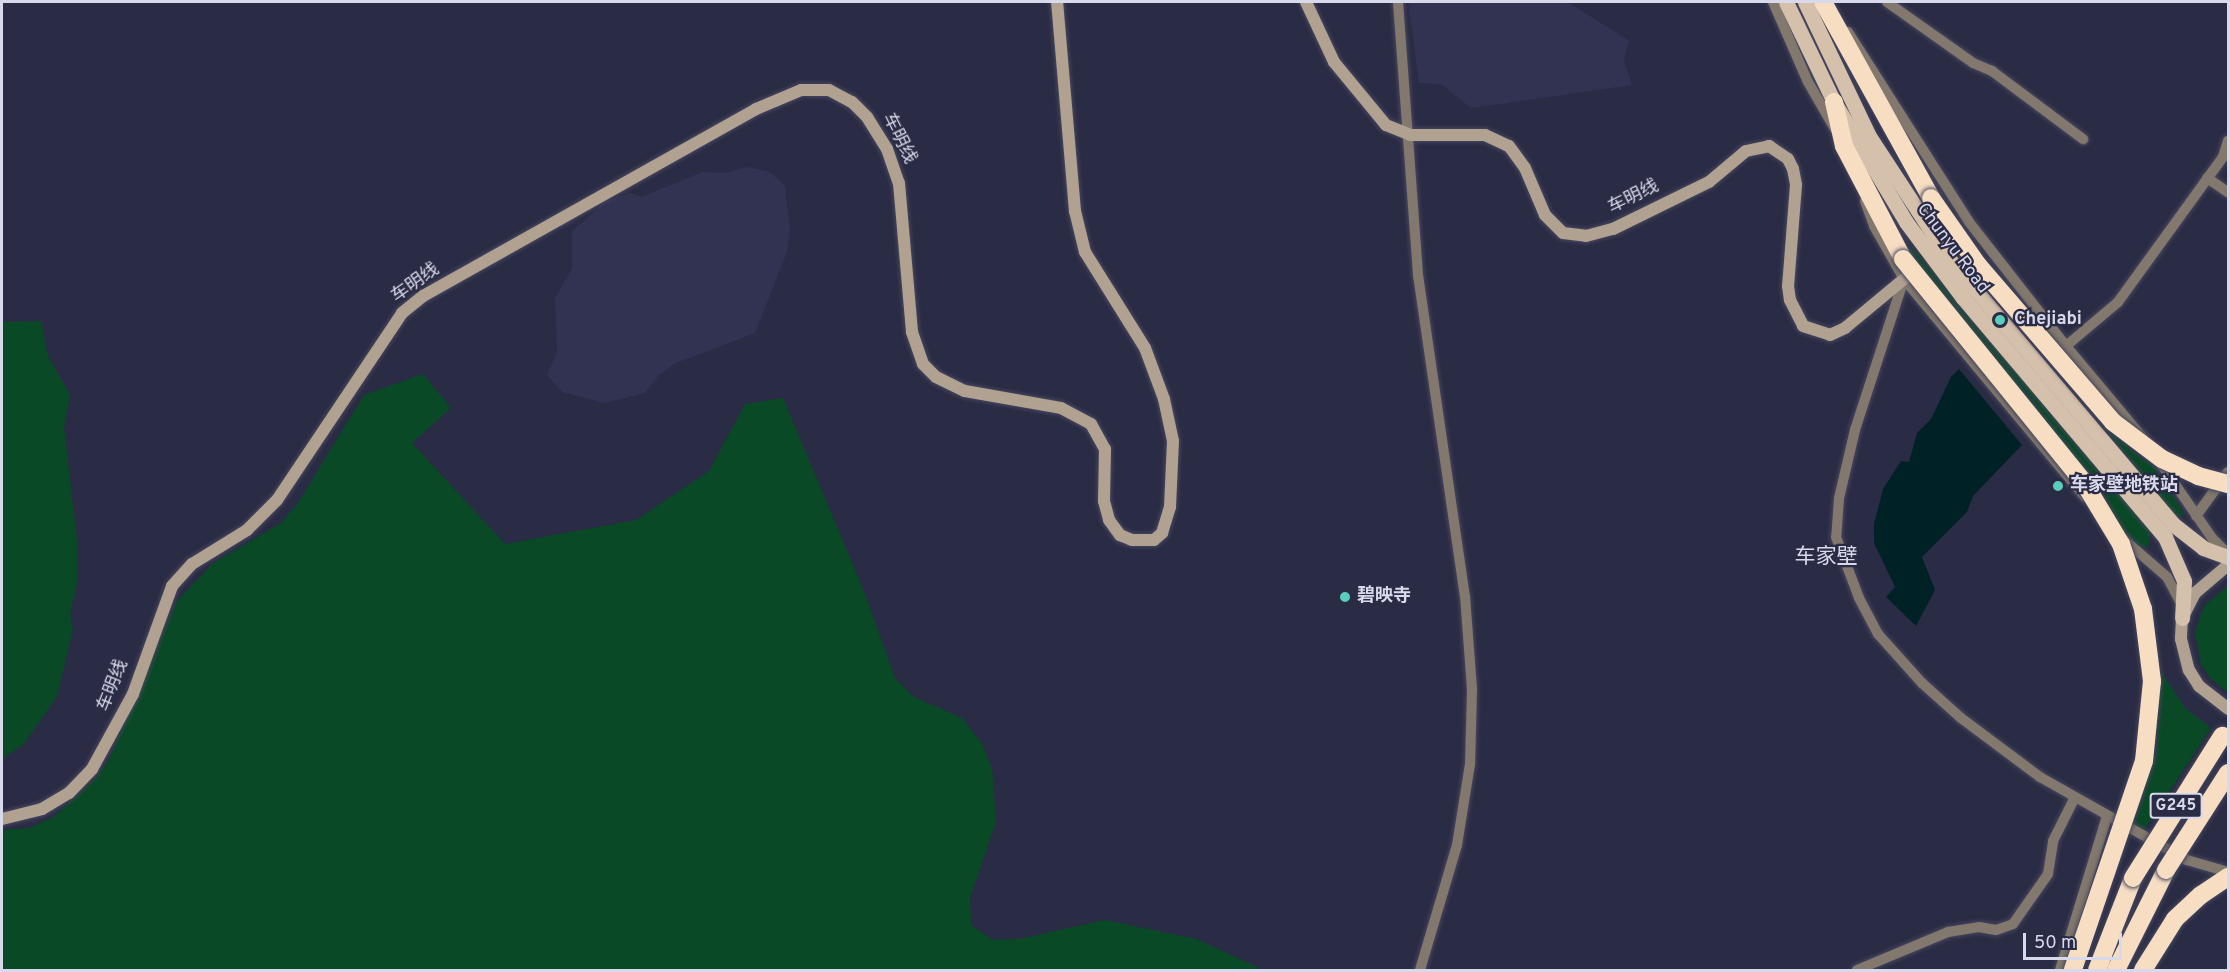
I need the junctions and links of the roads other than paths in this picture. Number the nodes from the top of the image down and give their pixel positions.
1 (1057, 2) edge
2 (1306, 2) edge
3 (1398, 2) edge
4 (1773, 2) edge
5 (1786, 2) edge
6 (1805, 2) edge
7 (1825, 2) edge
8 (1887, 2) edge
9 (1834, 102) junction
10 (1411, 135) junction
11 (2083, 139) dead end
12 (2229, 141) edge
13 (1844, 146) junction
14 (2207, 178) junction
15 (2229, 192) edge
16 (1904, 279) junction
17 (2066, 346) junction
18 (2229, 472) edge
19 (2229, 484) edge
20 (2196, 516) junction
21 (2229, 555) edge
22 (2229, 565) edge
23 (2182, 618) junction
24 (2229, 709) edge
25 (2229, 727) edge
26 (2229, 773) edge
27 (2074, 800) junction
28 (2107, 816) junction
29 (2, 819) edge
30 (2229, 874) edge
31 (1420, 970) edge
32 (1857, 970) edge
33 (2060, 970) edge
34 (2073, 970) edge
35 (2097, 970) edge
36 (2116, 970) edge
37 (2143, 970) edge

1 - 29 main road, 车明线
2 - 10 main road, 车明线
3 - 10 street
4 - 13 street
5 - 9 main road, Chunyu Road
6 - 21 main road, Chunyu Road
7 - 17 street
7 - 19 highway, bridge
8 - 11 street
9 - 13 highway
9 - 23 main road, Chunyu Road
10 - 16 main road, 车明线
10 - 31 street
12 - 14 street
13 - 16 street
13 - 34 highway, bridge
14 - 15 street
14 - 17 street
16 - 23 street
16 - 27 street
17 - 20 street
18 - 20 street
20 - 21 street
22 - 23 main road
23 - 24 main road
25 - 35 highway, G245, bridge
26 - 36 highway, G245, bridge
27 - 28 street
27 - 32 street
28 - 30 street
28 - 33 street
30 - 37 highway

